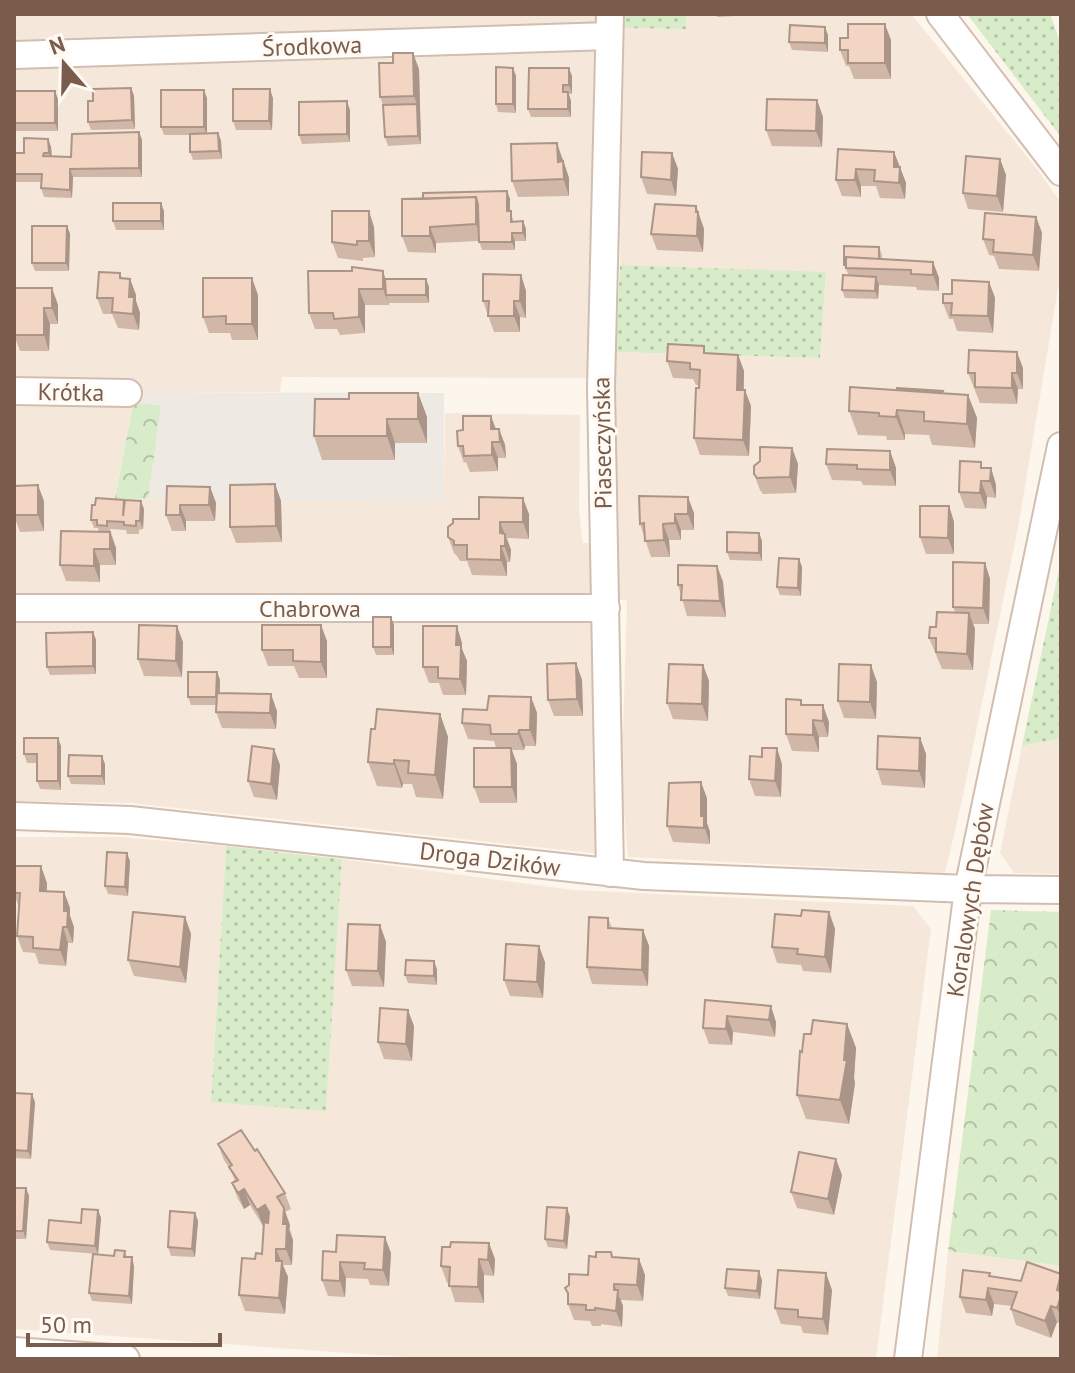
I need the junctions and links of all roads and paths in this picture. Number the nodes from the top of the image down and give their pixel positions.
1 (940, 14) edge
2 (610, 25) edge
3 (14, 55) edge
4 (1061, 172) edge
5 (14, 391) edge
6 (128, 393) dead end
7 (1061, 446) edge
8 (14, 608) edge
9 (606, 608) junction
10 (14, 816) edge
11 (610, 873) junction
12 (968, 889) junction
13 (1061, 890) edge
14 (14, 1351) edge
15 (126, 1359) edge
16 (908, 1359) edge

1 - 4 street
2 - 3 street, Środkowa
2 - 9 street, Piaseczyńska
5 - 6 street, Krótka
7 - 12 street, Koralowych Dębów
8 - 9 street, Chabrowa
9 - 11 street, Piaseczyńska
10 - 11 street, Droga Dzików
11 - 12 street, Droga Dzików
12 - 13 street, Droga Dzików
12 - 16 street, Koralowych Dębów
14 - 15 street

